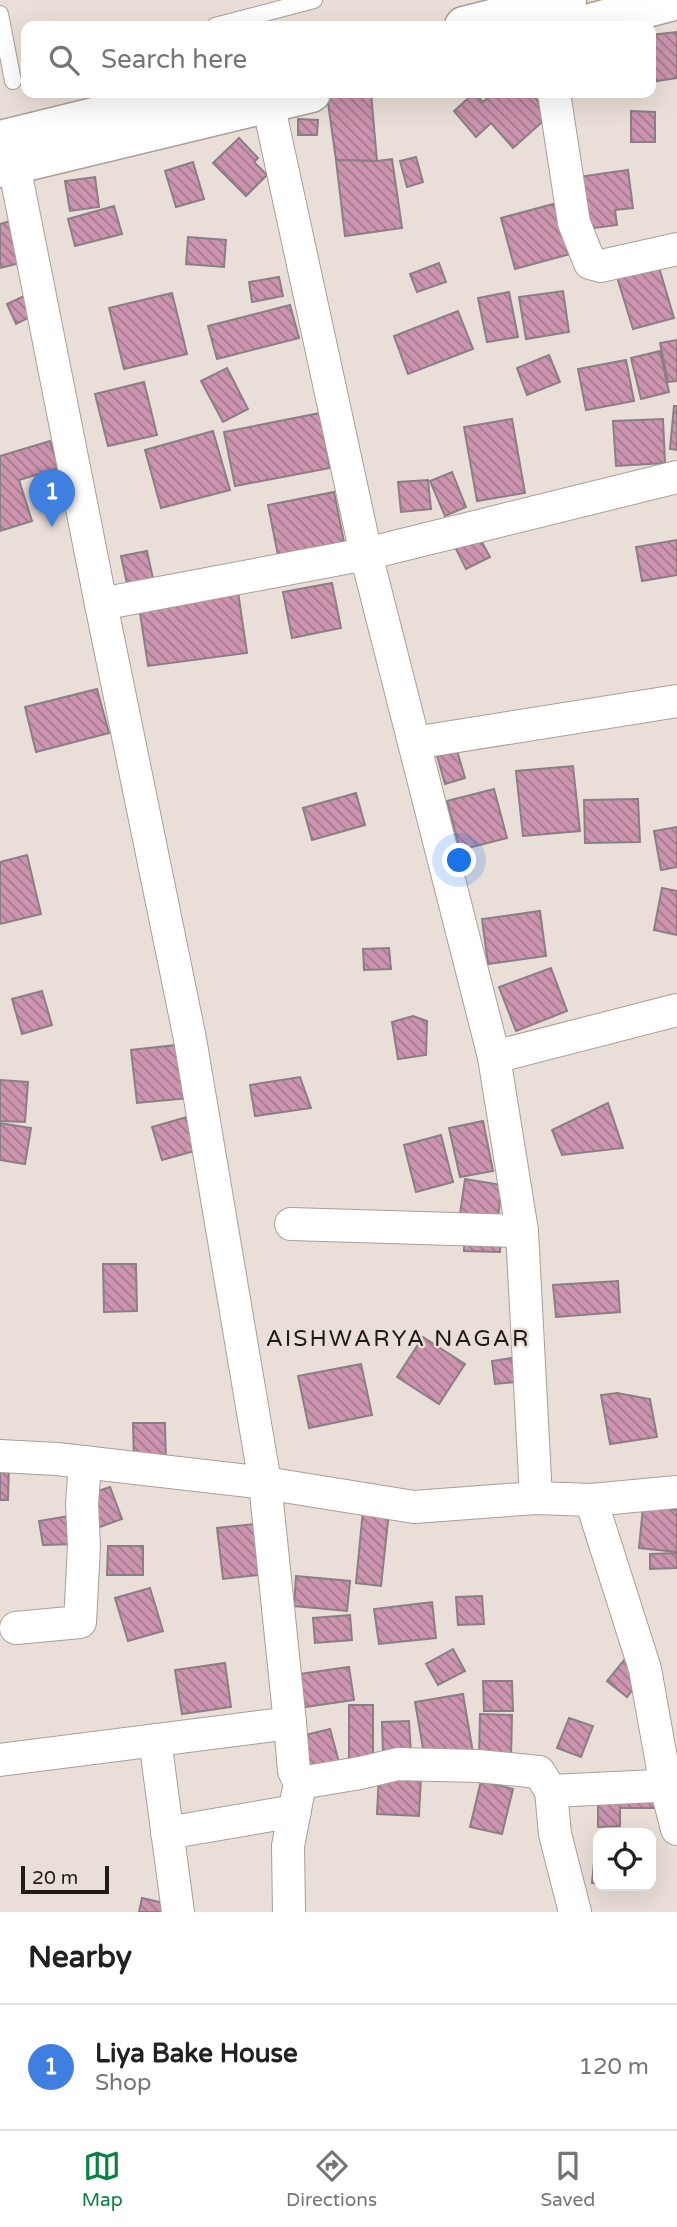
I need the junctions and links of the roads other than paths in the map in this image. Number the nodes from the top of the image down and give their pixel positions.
1 (314, 0) edge
2 (567, 0) edge
3 (677, 0) edge
4 (0, 14) edge
5 (234, 21) edge
6 (484, 21) edge
7 (598, 21) edge
8 (13, 81) edge
9 (178, 98) edge
10 (290, 98) edge
11 (555, 98) edge
12 (268, 103) junction
13 (5, 158) edge
14 (677, 249) edge
15 (677, 477) edge
16 (366, 554) junction
17 (101, 604) junction
18 (677, 701) edge
19 (414, 743) junction
20 (677, 1010) edge
21 (494, 1057) junction
22 (291, 1224) dead end
23 (522, 1231) junction
24 (0, 1456) edge
25 (85, 1462) junction
26 (265, 1482) junction
27 (677, 1492) edge
28 (536, 1499) junction
29 (591, 1500) junction
30 (16, 1628) dead end
31 (289, 1723) junction
32 (155, 1740) junction
33 (0, 1760) edge
34 (671, 1785) edge
35 (551, 1791) junction
36 (297, 1797) junction
37 (677, 1829) edge
38 (167, 1833) junction
39 (178, 1912) edge
40 (289, 1912) edge
41 (575, 1912) edge

1 - 5 lane
2 - 6 main road
3 - 7 main road
4 - 8 lane
9 - 13 main road
10 - 12 main road
11 - 14 street
12 - 13 main road
12 - 16 street
13 - 17 street
15 - 16 street
16 - 17 street
16 - 19 street
17 - 26 street
18 - 19 street
19 - 21 street
20 - 21 street
21 - 23 street
22 - 23 street
23 - 28 street
24 - 25 street
25 - 26 street
25 - 30 street
26 - 28 street
26 - 31 street
27 - 29 street
28 - 29 street
29 - 34 street
31 - 32 street
31 - 36 street
32 - 33 street
32 - 38 street
34 - 35 street
34 - 37 street
35 - 36 street
35 - 41 street
36 - 38 street
36 - 40 street
38 - 39 street

